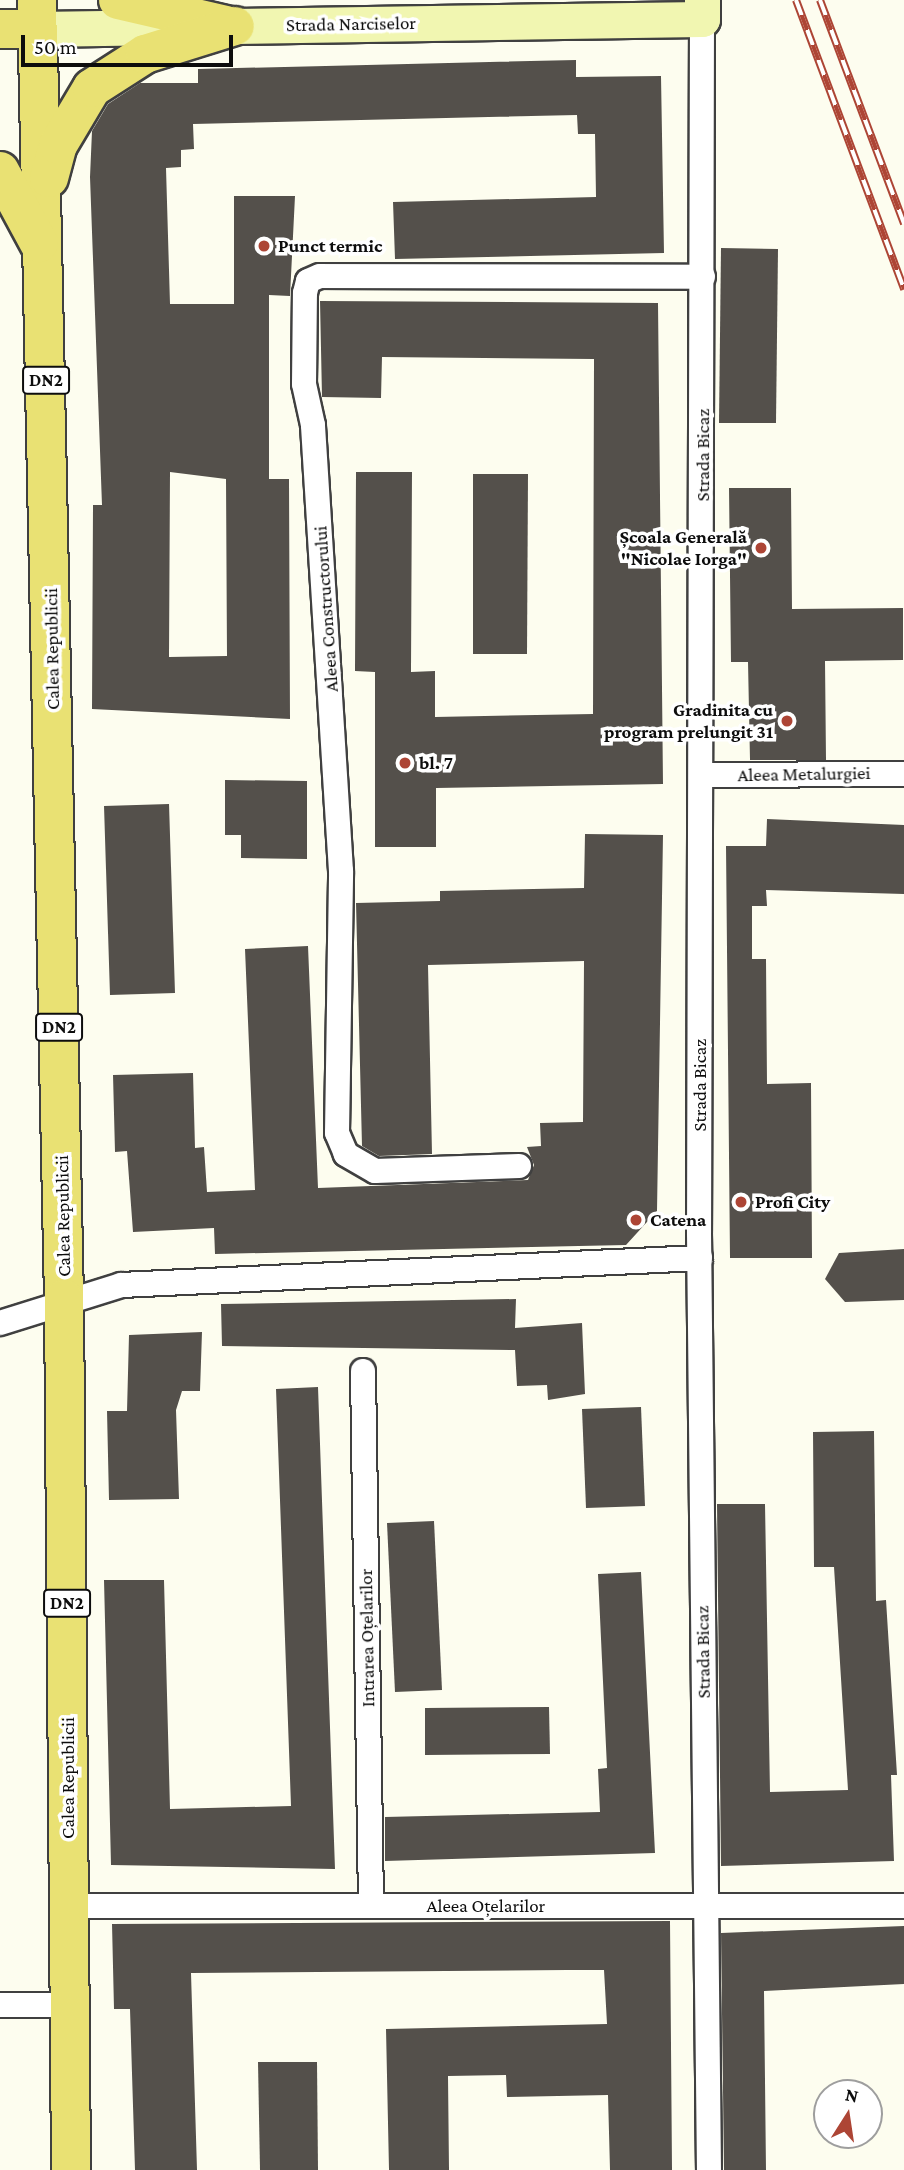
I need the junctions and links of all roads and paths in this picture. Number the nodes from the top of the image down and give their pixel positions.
1 (118, 0) edge
2 (702, 9) edge
3 (25, 19) edge
4 (235, 26) junction
5 (0, 171) edge
6 (42, 203) junction
7 (43, 249) junction
8 (703, 278) junction
9 (904, 774) edge
10 (703, 775) junction
11 (519, 1166) dead end
12 (700, 1258) junction
13 (64, 1299) junction
14 (0, 1323) edge
15 (363, 1371) dead end
16 (69, 1906) junction
17 (371, 1906) junction
18 (708, 1906) junction
19 (904, 1906) edge
20 (0, 2005) edge
21 (68, 2005) junction
22 (71, 2170) edge
23 (709, 2170) edge

1 - 4 main road
2 - 4 street, Strada Narciselor
2 - 8 street, Strada Bicaz
3 - 4 street, Strada Narciselor
3 - 6 main road, Calea Republicii / DN2
4 - 6 main road
5 - 7 main road
6 - 7 main road, Calea Republicii / DN2
7 - 13 main road, Calea Republicii / DN2
8 - 10 street, Strada Bicaz
8 - 11 street, Aleea Constructorului
9 - 10 street, Aleea Metalurgiei
10 - 12 street, Strada Bicaz
12 - 13 street, Calea Republicii
12 - 18 street, Strada Bicaz
13 - 14 street
13 - 16 main road, Calea Republicii / DN2
15 - 17 street, Intrarea Oțelarilor
16 - 17 street, Aleea Oțelarilor
16 - 21 main road, Calea Republicii / DN2
17 - 18 street, Aleea Oțelarilor
18 - 19 street, Aleea Oțelarilor
18 - 23 street, Strada Bicaz
20 - 21 street
21 - 22 main road, Calea Republicii / DN2

